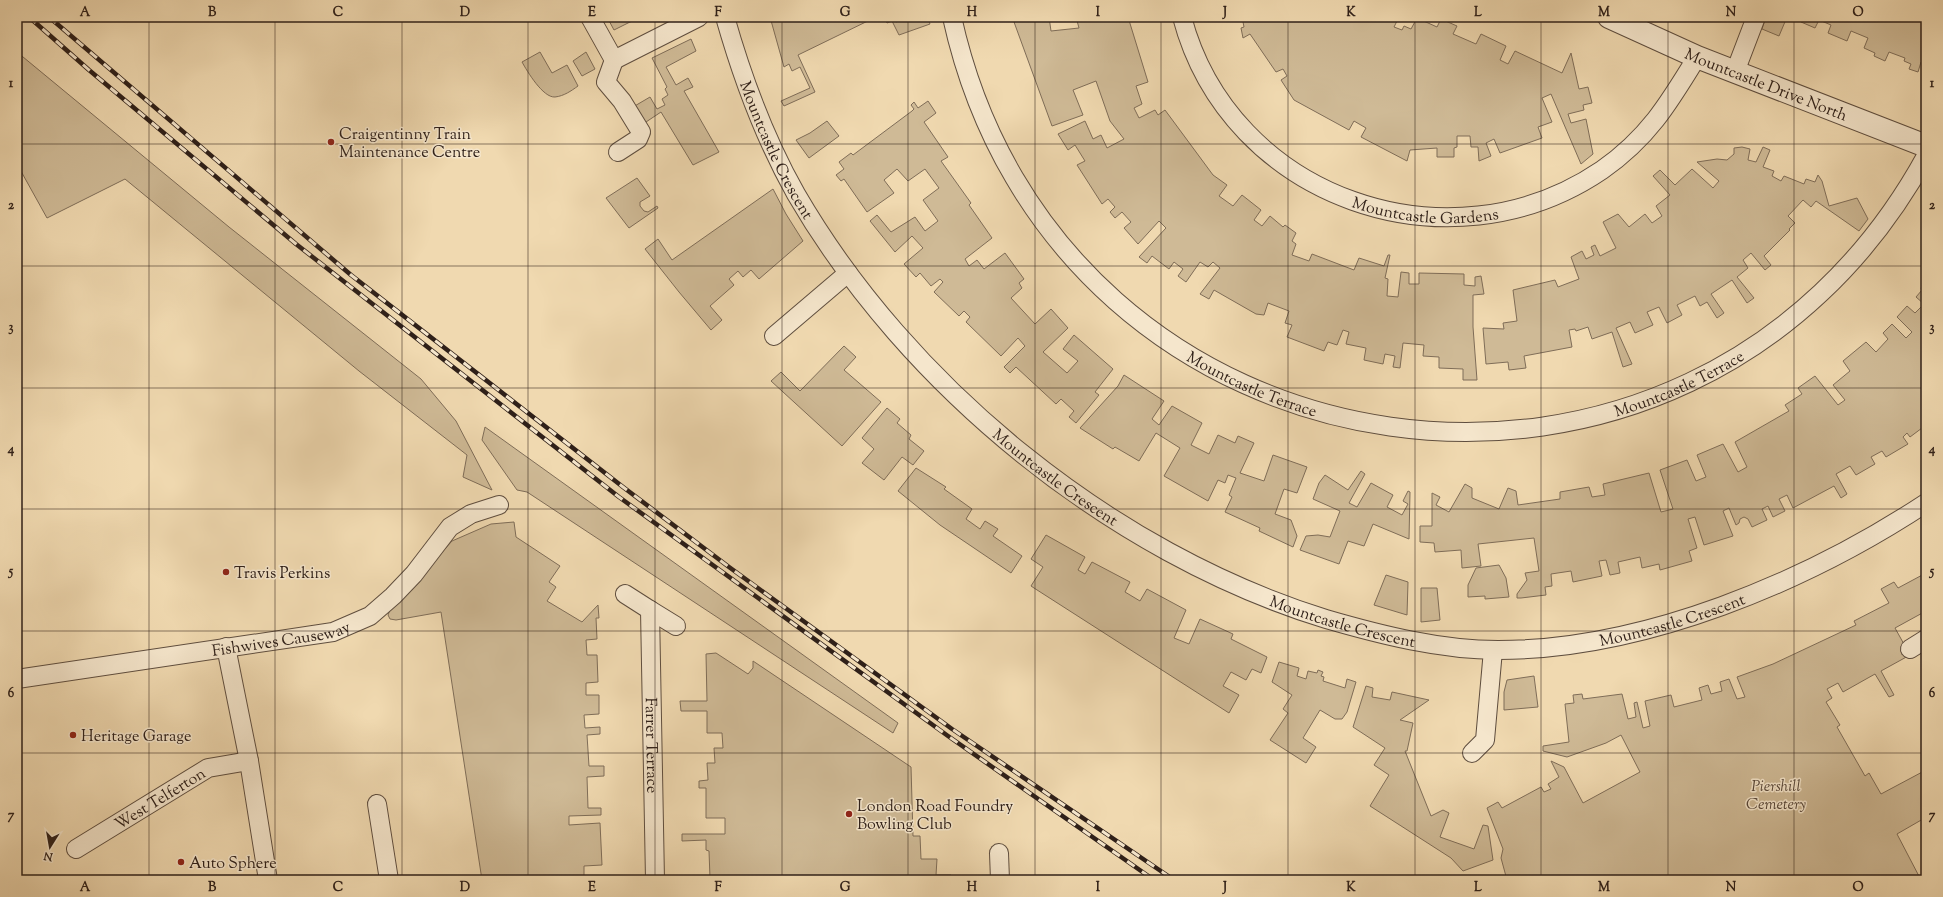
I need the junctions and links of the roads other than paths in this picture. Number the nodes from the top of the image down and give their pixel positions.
1 (590, 17) edge
2 (700, 17) edge
3 (725, 17) edge
4 (952, 17) edge
5 (1182, 17) edge
6 (1609, 17) edge
7 (1756, 17) edge
8 (1697, 57) junction
9 (614, 60) junction
10 (1735, 72) junction
11 (1926, 146) edge
12 (618, 152) dead end
13 (1926, 156) edge
14 (848, 273) junction
15 (774, 336) dead end
16 (1926, 503) edge
17 (499, 505) dead end
18 (625, 594) dead end
19 (650, 610) junction
20 (676, 626) dead end
21 (1926, 639) edge
22 (226, 648) junction
23 (1910, 649) dead end
24 (1493, 650) junction
25 (17, 679) edge
26 (1472, 753) dead end
27 (249, 761) junction
28 (377, 804) dead end
29 (76, 849) dead end
30 (999, 853) dead end
31 (268, 880) edge
32 (389, 880) edge
33 (655, 880) edge
34 (1000, 880) edge

1 - 9 street
2 - 9 street
3 - 14 street, Mountcastle Crescent
4 - 13 street, Mountcastle Terrace
5 - 8 street, Mountcastle Gardens
6 - 8 street, Mountcastle Drive North
7 - 10 street
8 - 10 street, Mountcastle Drive North
9 - 12 street
10 - 11 street, Mountcastle Drive North
14 - 15 street
14 - 24 street, Mountcastle Crescent
16 - 24 street, Mountcastle Crescent
17 - 22 street, Fishwives Causeway
18 - 19 street
19 - 20 street
19 - 33 street, Farrer Terrace
21 - 23 street
22 - 25 street, Fishwives Causeway
22 - 27 street
24 - 26 street
27 - 29 street, West Telferton
27 - 31 street
28 - 32 street
30 - 34 street

